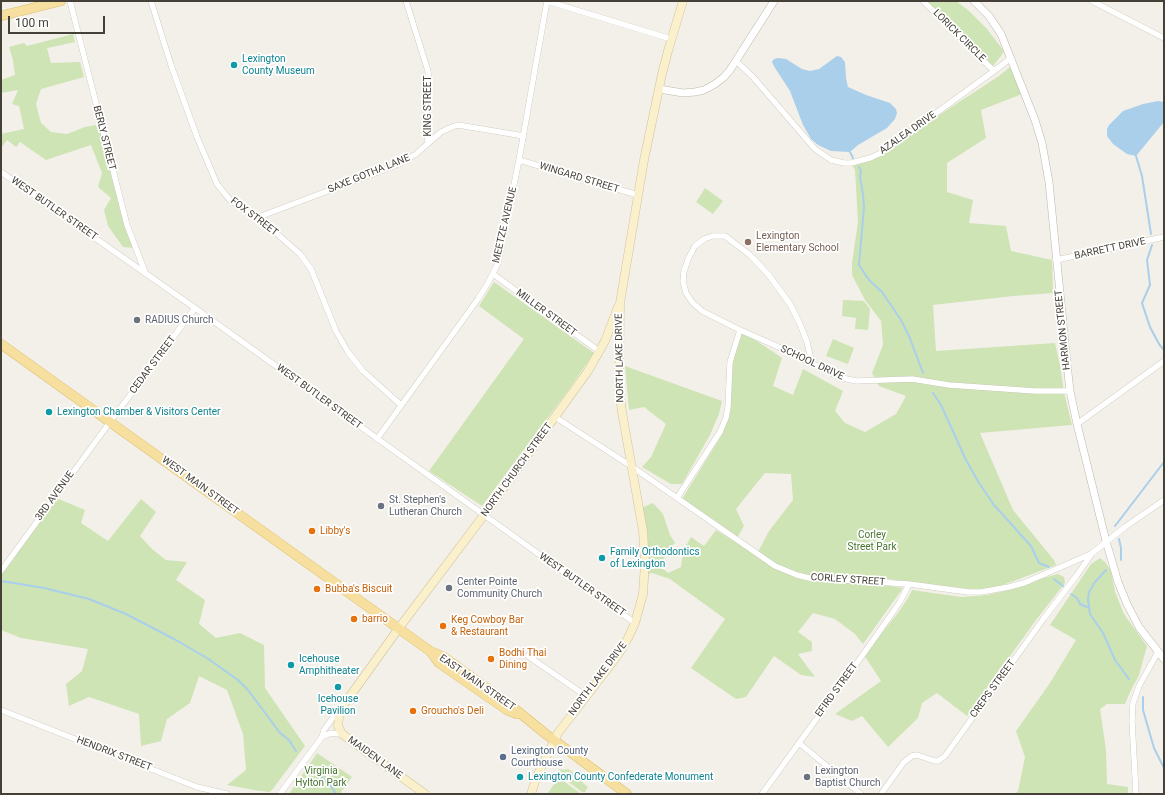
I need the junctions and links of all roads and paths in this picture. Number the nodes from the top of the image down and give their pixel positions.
1 (61, 1) edge
2 (70, 1) edge
3 (151, 1) edge
4 (406, 1) edge
5 (547, 1) edge
6 (684, 1) edge
7 (774, 1) edge
8 (923, 1) edge
9 (974, 1) edge
10 (1092, 1) edge
11 (1, 16) edge
12 (1164, 38) edge
13 (671, 39) junction
14 (1011, 58) junction
15 (736, 61) junction
16 (994, 72) junction
17 (659, 89) junction
18 (524, 136) junction
19 (428, 142) junction
20 (520, 160) junction
21 (1, 172) edge
22 (638, 195) junction
23 (256, 218) junction
24 (1164, 237) edge
25 (1056, 260) junction
26 (145, 273) junction
27 (492, 274) junction
28 (620, 303) junction
29 (195, 308) junction
30 (740, 330) junction
31 (1, 344) edge
32 (600, 352) junction
33 (1164, 361) edge
34 (812, 364) junction
35 (1070, 391) junction
36 (401, 405) junction
37 (555, 417) junction
38 (110, 422) junction
39 (1077, 424) junction
40 (377, 439) junction
41 (631, 466) junction
42 (677, 498) junction
43 (1164, 500) edge
44 (484, 515) junction
45 (1106, 541) junction
46 (1091, 554) junction
47 (1, 571) edge
48 (909, 584) junction
49 (635, 623) junction
50 (399, 628) junction
51 (1158, 652) junction
52 (528, 656) dead end
53 (1164, 658) edge
54 (586, 696) junction
55 (1, 710) edge
56 (340, 710) junction
57 (342, 734) junction
58 (322, 737) junction
59 (554, 740) junction
60 (799, 743) junction
61 (227, 794) edge
62 (280, 794) edge
63 (425, 794) edge
64 (531, 794) edge
65 (627, 794) edge
66 (762, 794) edge
67 (861, 794) edge
68 (881, 794) edge
69 (1136, 794) edge

1 - 11 main road
2 - 26 street, BERLY STREET
3 - 23 street, FOX STREET
4 - 19 street, KING STREET
5 - 13 street
5 - 18 street, MEETZE AVENUE
6 - 13 main road, NORTH LAKE DRIVE
7 - 15 street
8 - 16 street, LORICK CIRCLE
9 - 14 street, HARMON STREET
10 - 12 street
13 - 17 main road, NORTH LAKE DRIVE
14 - 16 street, AZALEA DRIVE
14 - 25 street, HARMON STREET
15 - 16 street, AZALEA DRIVE
15 - 17 street
17 - 22 main road, NORTH LAKE DRIVE
18 - 19 street, SAXE GOTHA LANE
18 - 20 street, MEETZE AVENUE
19 - 23 street, SAXE GOTHA LANE
20 - 22 street, WINGARD STREET
20 - 27 street, MEETZE AVENUE
21 - 26 street, WEST BUTLER STREET
22 - 28 main road, NORTH LAKE DRIVE
23 - 36 street, FOX STREET
24 - 25 street, BARRETT DRIVE
25 - 35 street, HARMON STREET
26 - 29 street, WEST BUTLER STREET
27 - 32 street, MILLER STREET
27 - 36 street, MEETZE AVENUE
28 - 32 main road, NORTH CHURCH STREET
28 - 41 main road, NORTH LAKE DRIVE
29 - 38 street, CEDAR STREET
29 - 40 street, WEST BUTLER STREET
30 - 34 street, SCHOOL DRIVE
30 - 34 street, SCHOOL DRIVE
30 - 42 street
31 - 38 main road, WEST MAIN STREET
32 - 37 main road, NORTH CHURCH STREET
33 - 39 street
34 - 35 street, SCHOOL DRIVE
35 - 39 street, HARMON STREET
36 - 40 street, MEETZE AVENUE
37 - 41 street, CORLEY STREET
37 - 44 main road, NORTH CHURCH STREET
38 - 47 street, 3RD AVENUE
38 - 50 main road, WEST MAIN STREET
39 - 45 street, HARMON STREET
40 - 44 street, WEST BUTLER STREET
41 - 42 street, CORLEY STREET
41 - 49 main road, NORTH LAKE DRIVE
42 - 48 street, CORLEY STREET
43 - 45 street, CORLEY STREET
44 - 49 street, WEST BUTLER STREET
44 - 50 main road, NORTH CHURCH STREET
45 - 46 street, CORLEY STREET
45 - 51 street, HARMON STREET
46 - 48 street, CORLEY STREET
46 - 68 street, CREPS STREET
48 - 60 street, EFIRD STREET
49 - 54 main road, NORTH LAKE DRIVE
50 - 56 main road, NORTH CHURCH STREET
50 - 59 main road, EAST MAIN STREET
51 - 53 street, HARMON STREET
51 - 69 street
52 - 54 street
54 - 59 main road, NORTH LAKE DRIVE
55 - 61 street, HENDRIX STREET
56 - 57 main road
56 - 58 street
57 - 58 street, MAIDEN LANE
57 - 63 main road, MAIDEN LANE
58 - 62 street
59 - 64 main road, NORTH LAKE DRIVE
59 - 65 main road, EAST MAIN STREET
60 - 66 street, EFIRD STREET
60 - 67 street

